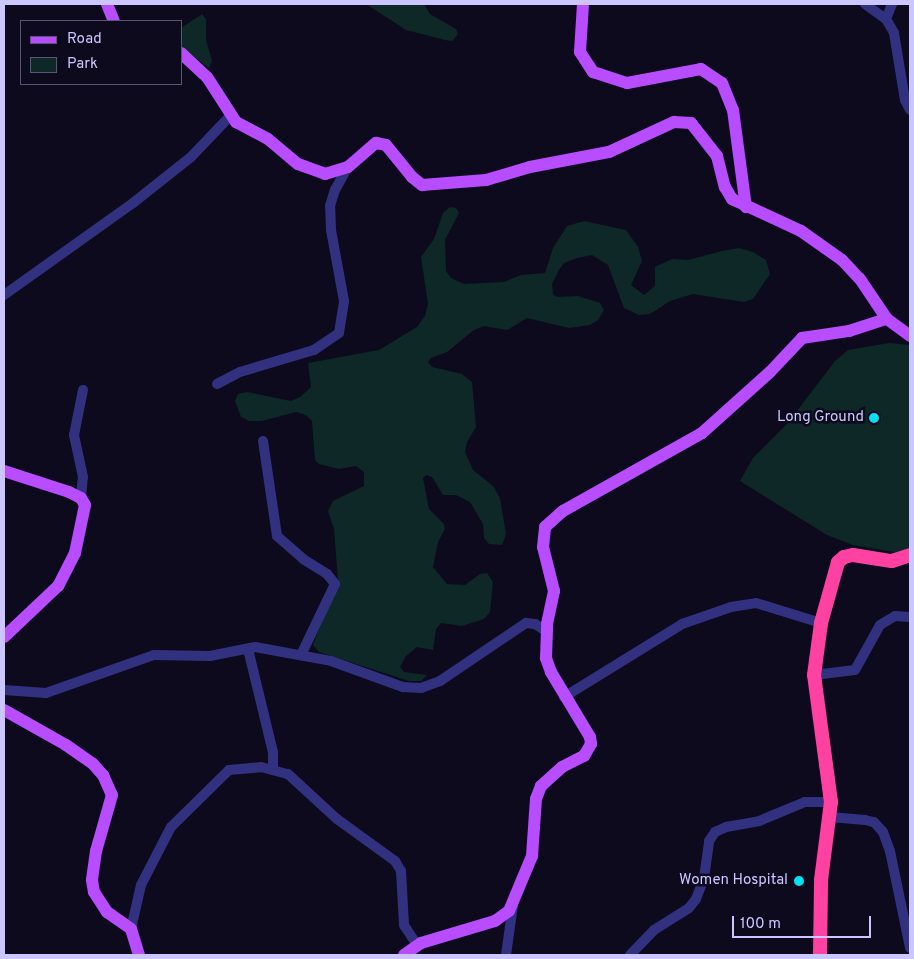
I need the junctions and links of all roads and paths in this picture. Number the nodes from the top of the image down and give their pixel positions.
1 (107, 4) edge
2 (583, 4) edge
3 (864, 4) edge
4 (892, 4) edge
5 (886, 19) junction
6 (114, 20) edge
7 (182, 54) edge
8 (910, 110) edge
9 (230, 116) junction
10 (348, 166) junction
11 (746, 208) junction
12 (4, 295) edge
13 (887, 319) junction
14 (910, 336) edge
15 (217, 384) dead end
16 (83, 390) dead end
17 (263, 441) dead end
18 (4, 472) edge
19 (81, 498) junction
20 (910, 556) edge
21 (910, 617) edge
22 (821, 623) junction
23 (546, 631) junction
24 (4, 637) edge
25 (248, 648) junction
26 (302, 655) junction
27 (814, 675) junction
28 (4, 690) edge
29 (564, 697) junction
30 (4, 710) edge
31 (273, 768) junction
32 (831, 802) junction
33 (830, 818) junction
34 (514, 905) junction
35 (132, 929) junction
36 (417, 945) junction
37 (910, 948) edge
38 (139, 955) edge
39 (404, 955) edge
40 (506, 955) edge
41 (630, 955) edge
42 (820, 955) edge

1 - 6 main road
2 - 11 main road
3 - 5 street
4 - 5 street
5 - 8 street
7 - 9 main road
9 - 10 main road
9 - 12 street
10 - 11 main road
10 - 15 street
11 - 13 main road
13 - 14 main road
13 - 23 main road
16 - 19 street
17 - 26 street
18 - 19 main road
19 - 24 main road
20 - 22 highway
21 - 27 street
22 - 27 highway
22 - 29 street
23 - 26 street
23 - 29 main road
25 - 26 street
25 - 28 street
25 - 31 street
27 - 32 highway
29 - 34 main road
30 - 35 main road
31 - 35 street
31 - 36 street
32 - 33 highway
32 - 41 street
33 - 37 street
33 - 42 highway
34 - 36 main road
34 - 40 street
35 - 38 main road
36 - 39 main road

